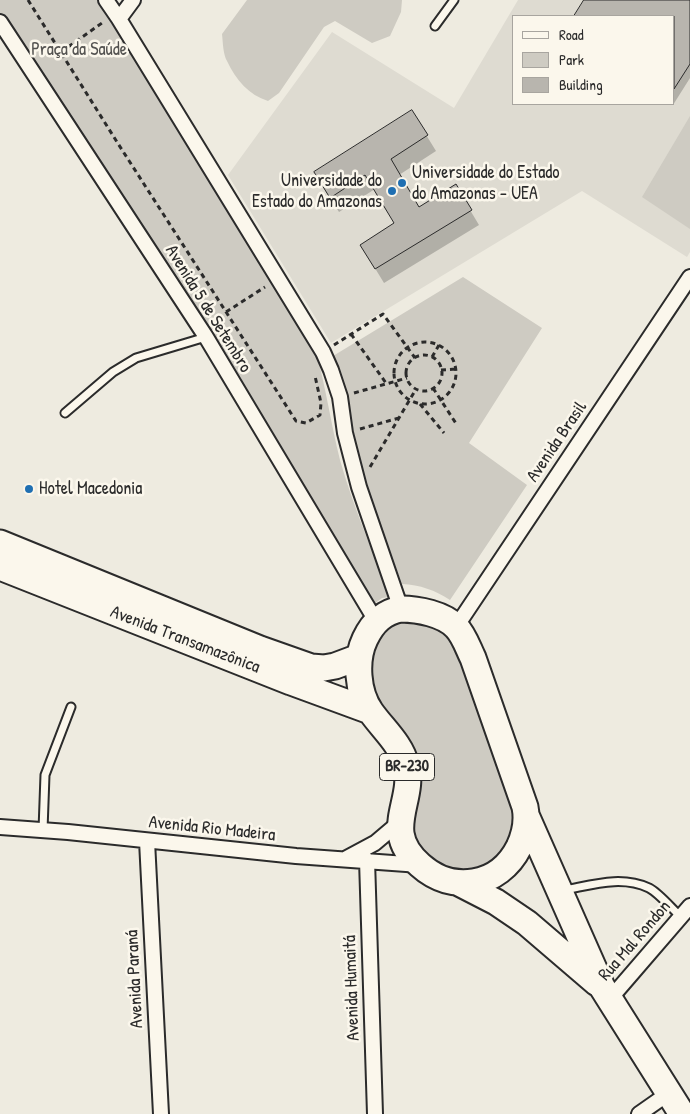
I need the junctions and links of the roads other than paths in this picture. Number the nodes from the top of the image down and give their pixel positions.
1 (106, 0) edge
2 (133, 0) edge
3 (454, 0) edge
4 (119, 19) junction
5 (0, 22) edge
6 (435, 26) dead end
7 (690, 277) edge
8 (206, 337) junction
9 (65, 413) dead end
10 (0, 543) edge
11 (29, 566) junction
12 (0, 567) edge
13 (118, 602) junction
14 (401, 609) junction
15 (376, 621) junction
16 (456, 627) junction
17 (359, 657) junction
18 (71, 707) dead end
19 (370, 711) junction
20 (526, 815) junction
21 (400, 821) junction
22 (0, 827) edge
23 (44, 830) junction
24 (147, 841) junction
25 (346, 858) junction
26 (366, 860) junction
27 (420, 865) junction
28 (459, 883) junction
29 (560, 891) junction
30 (686, 912) edge
31 (606, 994) junction
32 (669, 1093) junction
33 (161, 1114) edge
34 (375, 1114) edge
35 (639, 1114) edge
36 (682, 1114) edge

1 - 4 street
2 - 4 street
3 - 6 lane
4 - 14 street
5 - 8 street, Avenida 5 de Setembro
7 - 16 street, Avenida Brasil
8 - 9 lane
8 - 15 street, Avenida 5 de Setembro
10 - 11 highway, Avenida Transamazônica
11 - 12 highway, Avenida Transamazônica
11 - 13 highway, Avenida Transamazônica
13 - 17 highway, Avenida Transamazônica
13 - 19 highway, Avenida Transamazônica
14 - 15 highway
14 - 16 highway
15 - 17 highway, BR-230
16 - 20 highway, BR-230
17 - 19 highway, BR-230
18 - 23 lane
19 - 21 highway, BR-230
20 - 28 highway, BR-230
20 - 29 highway, BR-230
21 - 25 street
21 - 27 highway, BR-230
22 - 23 street, Avenida Rio Madeira
23 - 24 street, Avenida Rio Madeira
24 - 25 street, Avenida Rio Madeira
24 - 33 street, Avenida Paraná
25 - 26 street, Avenida Rio Madeira
26 - 27 street, Avenida Rio Madeira
26 - 34 street, Avenida Humaitá
27 - 28 highway, BR-230
28 - 31 highway, BR-230
29 - 30 lane
29 - 31 highway, BR-230
30 - 31 street, Rua Mal Rondon
31 - 32 highway, BR-230
32 - 35 street
32 - 36 highway, BR-230

